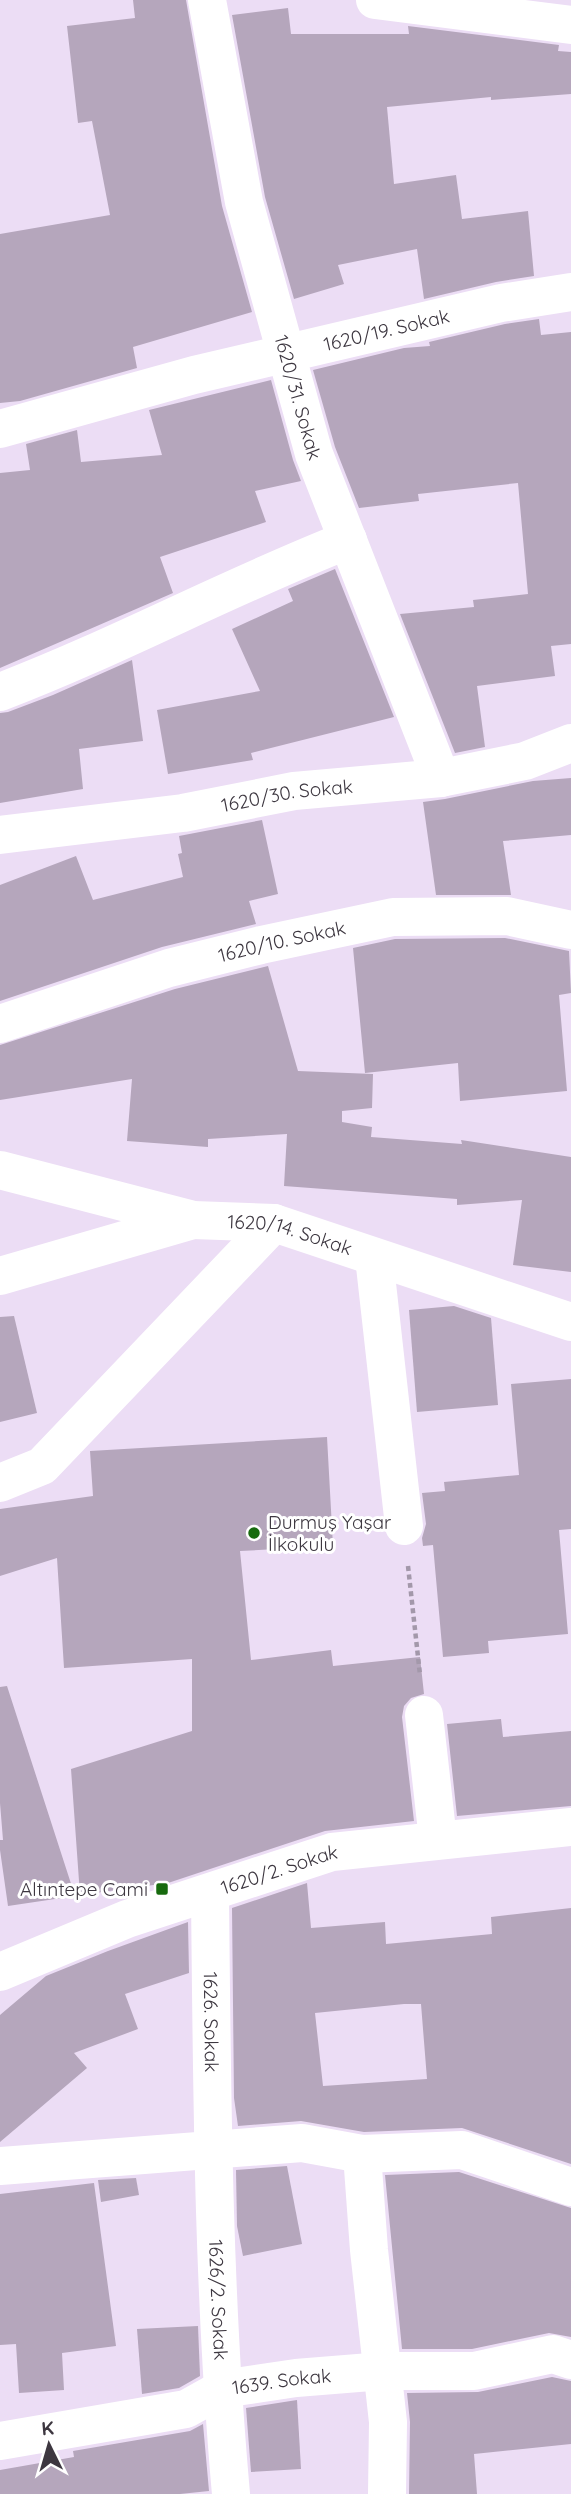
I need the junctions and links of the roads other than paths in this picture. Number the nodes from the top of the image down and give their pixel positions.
1 (208, 0) edge
2 (375, 0) edge
3 (571, 25) edge
4 (571, 292) edge
5 (285, 354) junction
6 (0, 429) edge
7 (348, 540) junction
8 (0, 692) edge
9 (571, 743) edge
10 (441, 778) junction
11 (0, 835) edge
12 (571, 930) edge
13 (0, 1024) edge
14 (0, 1170) edge
15 (193, 1220) junction
16 (274, 1223) junction
17 (374, 1256) junction
18 (0, 1276) edge
19 (571, 1322) edge
20 (0, 1483) edge
21 (404, 1527) road end
22 (424, 1715) road end
23 (571, 1827) edge
24 (438, 1840) junction
25 (210, 1894) junction
26 (0, 1972) edge
27 (213, 2148) junction
28 (362, 2154) junction
29 (0, 2166) edge
30 (571, 2187) edge
31 (571, 2360) edge
32 (383, 2371) junction
33 (222, 2389) junction
34 (0, 2441) edge
35 (231, 2494) edge
36 (387, 2494) edge

1 - 5 street, 1620/31. Sokak
2 - 3 street
4 - 5 street, 1620/19. Sokak
5 - 6 street, 1620/19. Sokak
5 - 7 street, 1620/31. Sokak
7 - 8 street
7 - 10 street, 1620/31. Sokak
9 - 10 street, 1620/30. Sokak
10 - 11 street, 1620/30. Sokak
12 - 13 street, 1620/10. Sokak
14 - 15 street, 1620/14. Sokak
15 - 16 street, 1620/14. Sokak
15 - 18 street
16 - 17 street, 1620/14. Sokak
16 - 20 street
17 - 19 street, 1620/14. Sokak
17 - 21 street
22 - 24 street
23 - 24 street, 1620/2. Sokak
24 - 25 street, 1620/2. Sokak
25 - 26 street, 1620/2. Sokak
25 - 27 street, 1626. Sokak
27 - 28 street
27 - 29 street
27 - 33 street, 1626/2. Sokak
28 - 30 street
28 - 32 street
31 - 32 street, 1639. Sokak
32 - 33 street, 1639. Sokak
32 - 36 street
33 - 34 street, 1639. Sokak
33 - 35 street, 1626/2. Sokak

